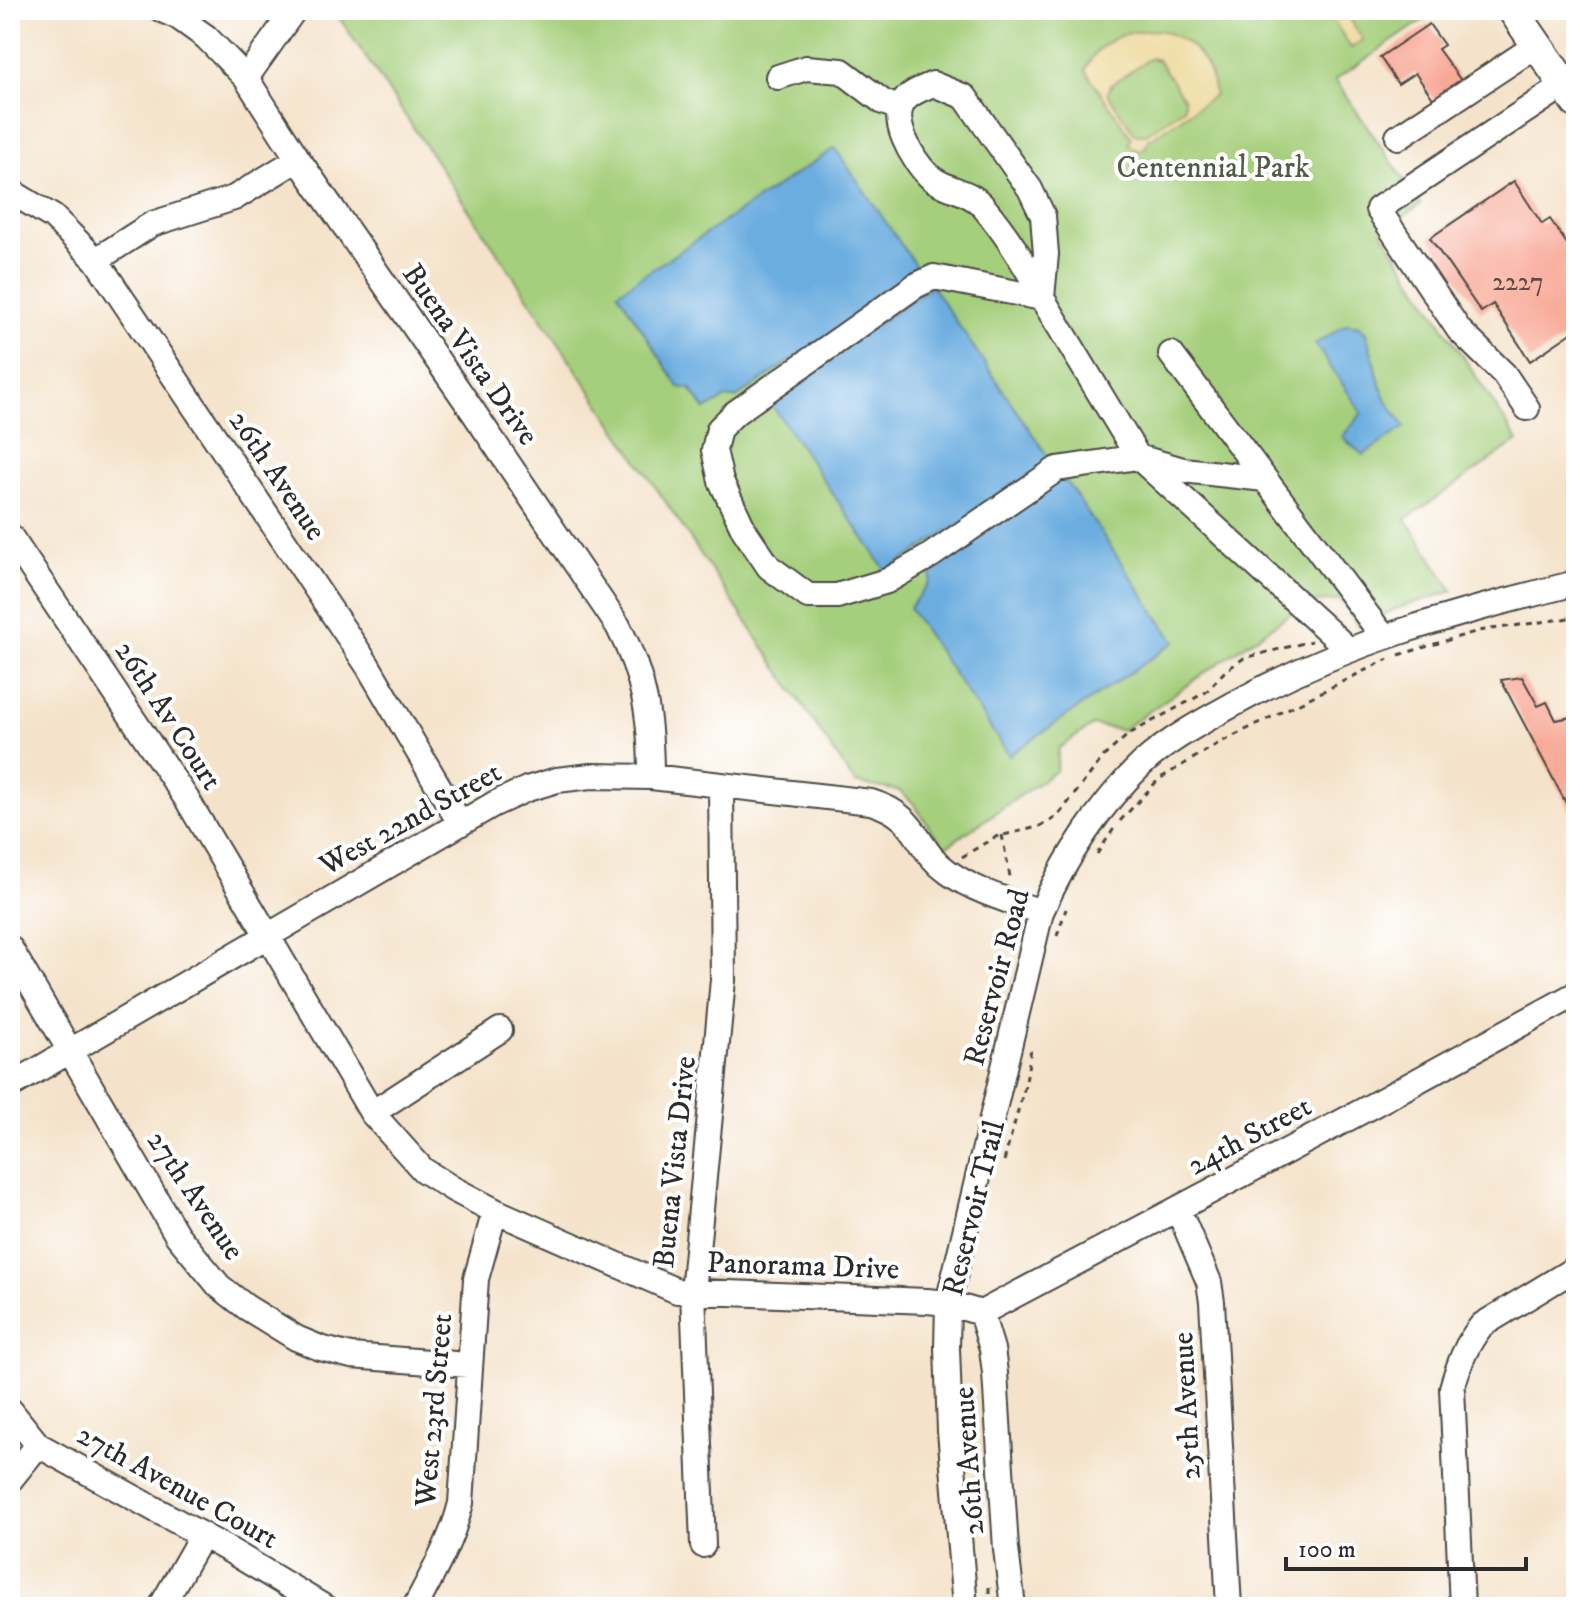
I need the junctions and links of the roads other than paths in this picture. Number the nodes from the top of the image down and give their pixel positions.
1 (162, 10) edge
2 (294, 10) edge
3 (1513, 10) edge
4 (1537, 45) junction
5 (778, 77) dead end
6 (246, 78) junction
7 (1570, 94) edge
8 (899, 108) junction
9 (1398, 137) dead end
10 (298, 159) junction
11 (10, 191) edge
12 (96, 260) junction
13 (1042, 298) junction
14 (1171, 354) dead end
15 (1527, 408) dead end
16 (1138, 457) junction
17 (1265, 479) junction
18 (10, 536) edge
19 (1576, 583) edge
20 (1383, 636) junction
21 (1348, 649) junction
22 (651, 777) junction
23 (721, 786) junction
24 (460, 823) junction
25 (1041, 912) junction
26 (268, 935) junction
27 (10, 948) edge
28 (1576, 994) edge
29 (500, 1030) dead end
30 (70, 1052) junction
31 (10, 1086) edge
32 (372, 1113) junction
33 (1178, 1209) junction
34 (495, 1211) junction
35 (1576, 1268) edge
36 (693, 1292) junction
37 (948, 1303) junction
38 (981, 1313) junction
39 (468, 1365) junction
40 (10, 1410) edge
41 (38, 1445) junction
42 (10, 1480) edge
43 (202, 1535) junction
44 (703, 1545) dead end
45 (161, 1607) edge
46 (324, 1607) edge
47 (415, 1607) edge
48 (965, 1607) edge
49 (1013, 1607) edge
50 (1229, 1607) edge
51 (1462, 1607) edge

1 - 6 street, Buena Vista Drive
2 - 6 street
3 - 4 main road
4 - 7 main road
4 - 9 street
5 - 8 street
6 - 10 street, Buena Vista Drive
7 - 15 street
8 - 13 street
8 - 13 street
10 - 12 street
10 - 22 street, Buena Vista Drive
11 - 12 street, 26th Avenue
12 - 24 street, 26th Avenue
13 - 16 street
13 - 16 street
14 - 17 street
16 - 17 street
16 - 21 street
17 - 20 street
18 - 26 street, 26th Av Court
19 - 20 street, Reservoir Road
20 - 21 street, Reservoir Road
21 - 25 street, Reservoir Road
22 - 23 street, West 22nd Street
22 - 24 street, West 22nd Street
23 - 25 street, West 22nd Street
23 - 36 street, Buena Vista Drive
24 - 26 street, West 22nd Street
25 - 37 street, Reservoir Road
26 - 30 street, West 22nd Street
26 - 32 street, Panorama Drive
27 - 30 street, 27th Avenue
28 - 33 street, 24th Street
29 - 32 street
30 - 31 street, West 22nd Street
30 - 39 street, 27th Avenue
32 - 34 street, Panorama Drive
33 - 38 street, 24th Street
33 - 50 street, 25th Avenue
34 - 36 street, Panorama Drive
34 - 39 street, West 23rd Street
35 - 51 street
36 - 37 street, Panorama Drive
36 - 44 street, Buena Vista Drive
37 - 38 street
37 - 48 street, Reservoir Road
38 - 49 street, 26th Avenue
39 - 47 street, West 23rd Street
40 - 41 street, 27th Avenue Court
41 - 42 street
41 - 43 street, 27th Avenue Court
43 - 45 street
43 - 46 street, 27th Avenue Court

